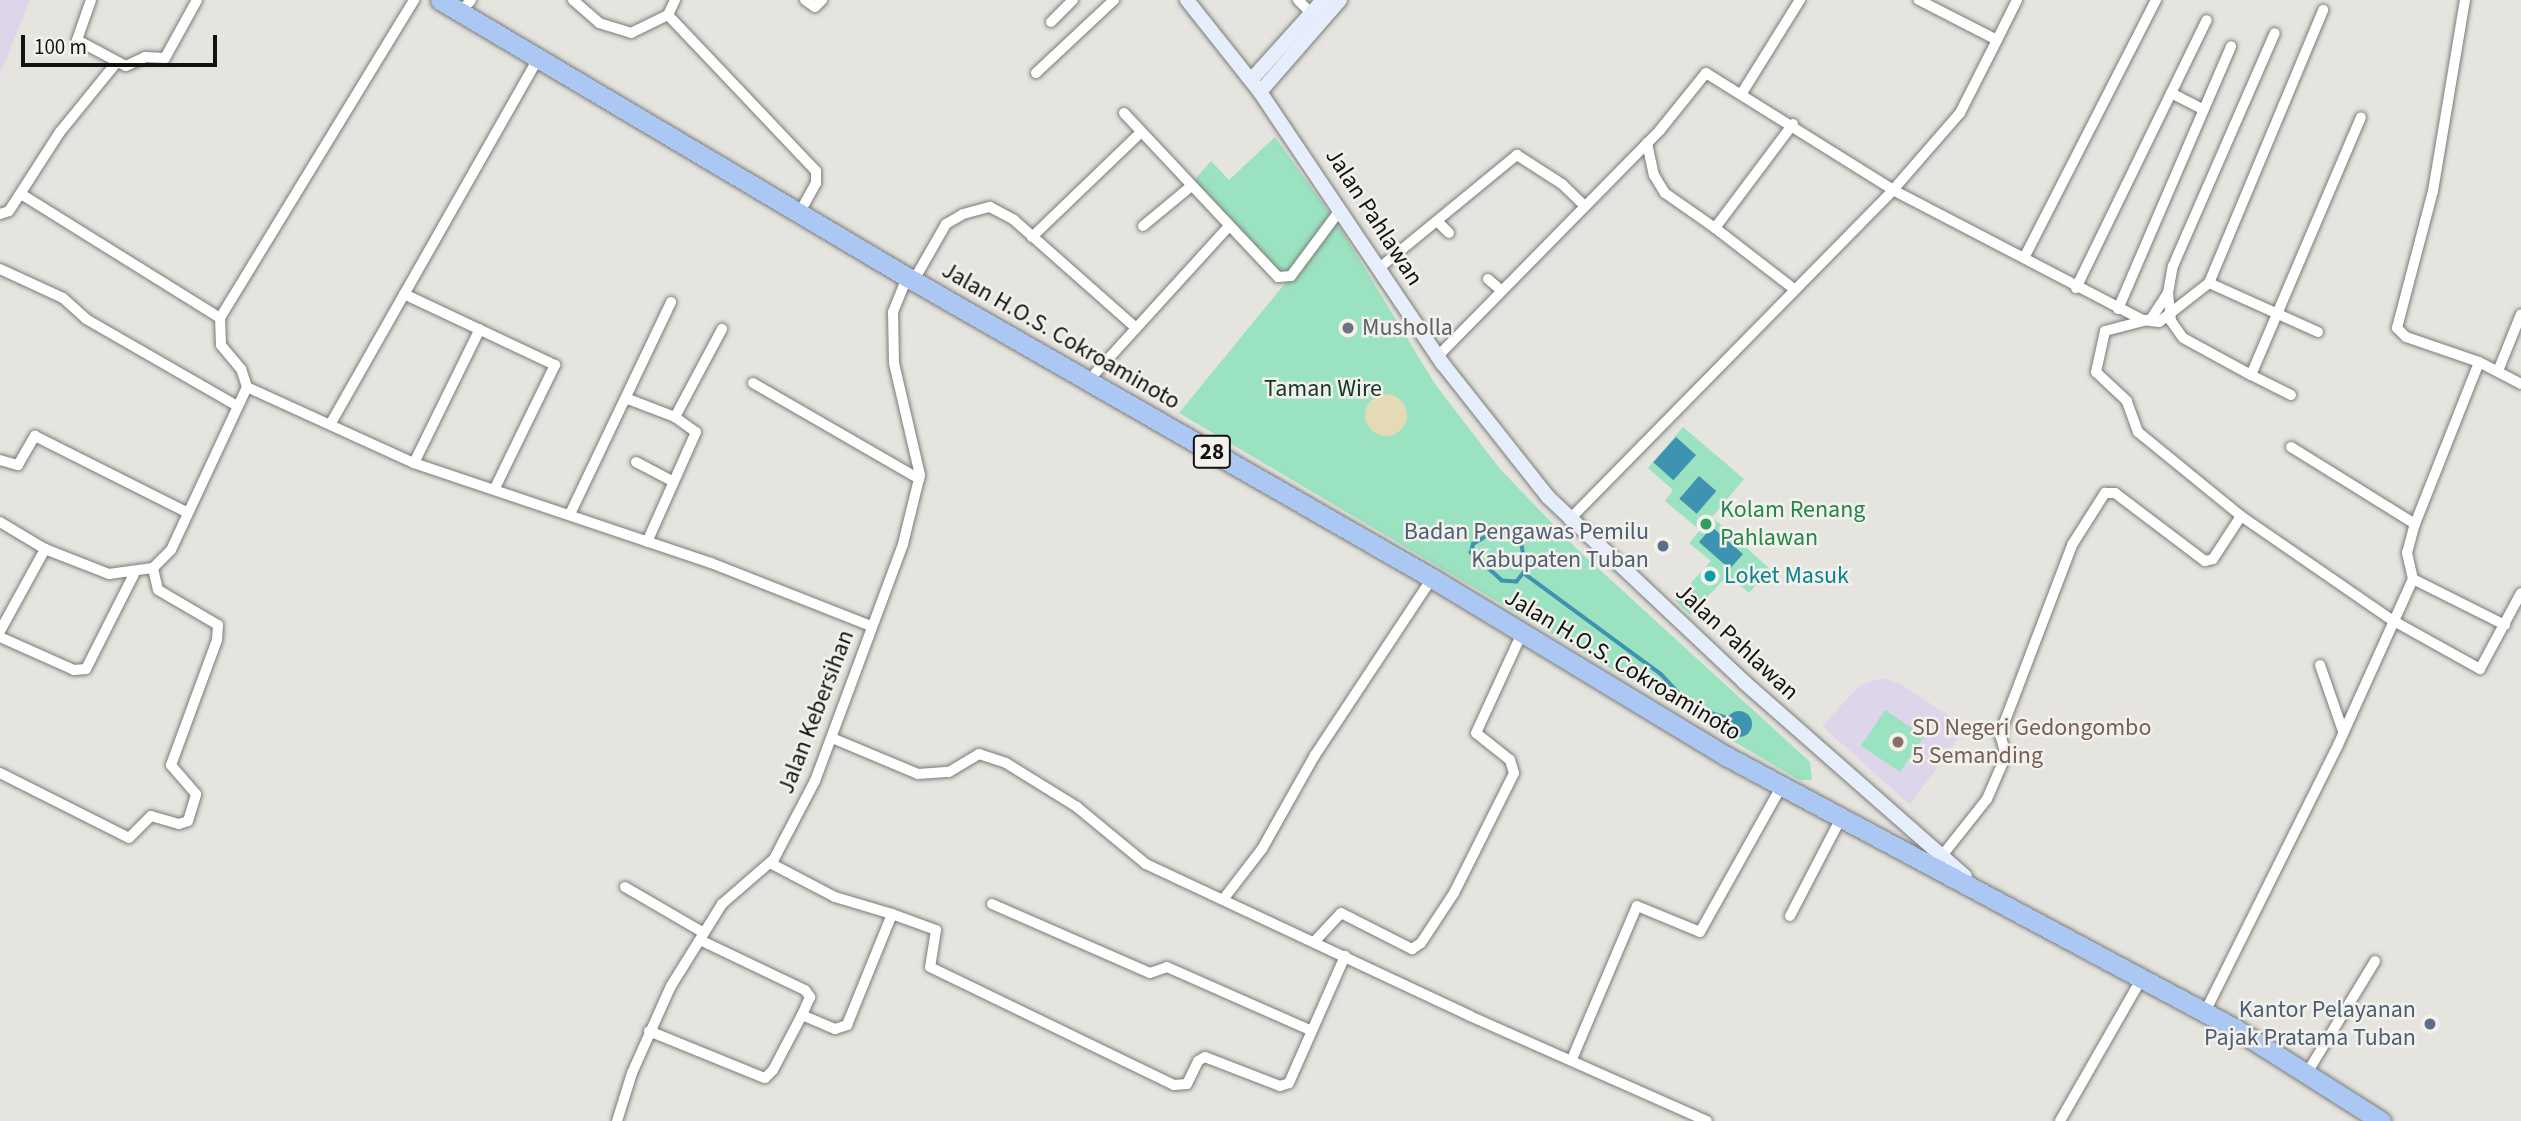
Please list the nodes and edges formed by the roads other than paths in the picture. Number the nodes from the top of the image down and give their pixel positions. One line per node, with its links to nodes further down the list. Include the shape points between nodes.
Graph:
1 (91, 0): 31 (street, via 77,40)
2 (197, 0): 31 (street, via 165,58 145,57 126,66)
3 (414, 0): 71 (street)
4 (440, 0): 21 (highway, Jalan H.O.S. Cokroaminoto / 28)
5 (573, 0): 24 (street, via 598,23 622,33 644,30)
6 (675, 0): 24 (street)
7 (805, 0): 8 (street, via 815,7)
8 (822, 0)
9 (1073, 0): 26 (street)
10 (1114, 0): 32 (street)
11 (1187, 0): 33 (main road, Jalan Pahlawan)
12 (1298, 0): 23 (street)
13 (1323, 0): 23 (main road)
14 (1340, 0): 33 (main road)
15 (1800, 0): 34 (street)
16 (1919, 0): 20 (street)
17 (2017, 0): 28 (street)
18 (2156, 0): 55 (street)
19 (2465, 0): 78 (street, via 2433,191 2397,328 2406,337)
20 (1939, 4): 28 (street)
21 (465, 6): 30 (highway, Jalan H.O.S. Cokroaminoto / 28)
22 (2323, 10): 60 (street)
23 (1311, 13): 33 (main road)
24 (668, 15): 47 (street, via 816,171 816,183)
25 (2207, 20): 35 (street)
26 (1051, 22)
27 (2275, 33): 64 (street, via 2173,266)
28 (1997, 40): 43 (street, via 1961,113)
29 (2231, 46): 36 (street)
30 (537, 61): 47 (highway, Jalan H.O.S. Cokroaminoto / 28); 65 (street)
31 (116, 63): 44 (street, via 60,132)
32 (1036, 73)
33 (1255, 86): 46 (main road, Jalan Pahlawan)
34 (1742, 93): 39 (street); 41 (street, via 1704,74)
35 (2171, 93): 36 (street); 61 (street)
36 (2203, 109): 67 (street)
37 (1124, 113): 40 (street)
38 (2361, 117): 68 (street)
39 (1793, 124): 43 (street); 52 (street)
40 (1141, 132): 42 (street); 54 (street)
41 (1647, 143): 45 (street); 52 (street, via 1654,175 1665,193)
42 (1190, 187): 50 (street); 51 (street)
43 (1893, 190): 55 (street); 62 (street)
44 (21, 194): 48 (street, via 6,214); 71 (street)
45 (1586, 206): 49 (street, via 1517,155); 63 (street)
46 (1340, 210): 51 (street, via 1288,278 1273,273); 57 (main road, Jalan Pahlawan)
47 (800, 212): 58 (highway, Jalan H.O.S. Cokroaminoto / 28)
48 (0, 214)
49 (1437, 221): 53 (street); 57 (street)
50 (1143, 226)
51 (1228, 227): 73 (street)
52 (1715, 229): 62 (street)
53 (1449, 233)
54 (1032, 237): 58 (street, Jalan Kebersihan, via 990,207 963,214 946,224); 73 (street)
55 (2024, 258): 61 (street)
56 (0, 269): 87 (street, via 63,298 86,319)
57 (1378, 269): 77 (main road, Jalan Pahlawan)
58 (910, 279): 81 (highway, Jalan H.O.S. Cokroaminoto / 28); 94 (street, Jalan Kebersihan, via 893,312 894,363)
59 (1488, 279): 63 (street)
60 (2208, 283): 68 (street); 70 (street)
61 (2076, 288): 67 (street)
62 (1794, 289): 100 (street)
63 (1502, 291): 77 (street)
64 (2168, 293): 70 (street); 72 (street, via 2156,315)
65 (404, 294): 74 (street); 89 (street)
66 (671, 302): 86 (street)
67 (2118, 309): 72 (street)
68 (2278, 314): 76 (street); 80 (street)
69 (2521, 314): 79 (street)
70 (2169, 316): 72 (street, via 2157,323); 80 (street, via 2188,342)
71 (220, 318): 84 (street, via 221,345 241,369)
72 (2143, 320): 99 (street, via 2102,334 2095,365 2098,378 2127,401 2138,432)
73 (1136, 328): 81 (street)
74 (480, 329): 92 (street); 96 (street, via 555,365)
75 (722, 329): 88 (street)
76 (2318, 332)
77 (1437, 356): 100 (main road, Jalan Pahlawan)
78 (2479, 362): 79 (street); 102 (street)
79 (2498, 371): 83 (street)
80 (2250, 375): 85 (street)
81 (1089, 380): 107 (highway, Jalan H.O.S. Cokroaminoto / 28)
82 (753, 383): 94 (street)
83 (2521, 384)
84 (247, 387): 87 (street); 89 (street)
85 (2291, 395)
86 (628, 399): 88 (street); 98 (street)
87 (237, 406): 97 (street)
88 (675, 417): 95 (street, via 696,432)
89 (331, 423): 92 (street)
90 (2291, 447): 102 (street)
91 (0, 460): 97 (street, via 18,465 35,436)
92 (414, 463): 96 (street)
93 (636, 463): 95 (street)
94 (919, 479): 112 (street, Jalan Kebersihan, via 903,544)
95 (671, 481): 103 (street)
96 (495, 488): 98 (street)
97 (188, 513): 105 (street, via 171,550)
98 (570, 514): 103 (street)
99 (2241, 516): 110 (street); 122 (street, via 2213,558 2205,561 2115,493 2105,494 2072,545 2000,734 2006,755 1987,799)
100 (1569, 520): 122 (main road, Jalan Pahlawan)
101 (0, 522): 104 (street)
102 (2415, 524): 108 (street, via 2407,553)
103 (647, 542): 112 (street)
104 (45, 549): 106 (street, via 109,574); 113 (street)
105 (153, 568): 106 (street); 119 (street, via 158,590 218,625 214,649 170,765 196,794 188,821 179,824 151,816 129,838)
106 (134, 574): 115 (street, via 86,669 74,670)
107 (1432, 578): 114 (highway, Jalan H.O.S. Cokroaminoto / 28); 126 (street, via 1315,755 1262,849)
108 (2413, 579): 110 (street); 111 (street)
109 (2521, 593): 111 (street)
110 (2392, 620): 111 (street, via 2481,669); 117 (street)
111 (2505, 625)
112 (871, 626): 118 (street, Jalan Kebersihan)
113 (0, 631)
114 (1522, 633): 120 (highway, Jalan H.O.S. Cokroaminoto / 28); 131 (street, via 1476,733 1514,764 1514,773 1454,893 1421,943 1412,949 1341,913)
115 (0, 637)
116 (2320, 665): 117 (street)
117 (2343, 731): 135 (street)
118 (832, 738): 123 (street, Jalan Kebersihan, via 786,840); 126 (street, via 918,774 949,772 979,754 1006,763 1077,807 1146,864)
119 (0, 773)
120 (1781, 787): 121 (highway, Jalan H.O.S. Cokroaminoto / 28); 139 (street, via 1700,932 1637,906)
121 (1840, 820): 125 (highway, Jalan H.O.S. Cokroaminoto / 28); 129 (street)
122 (1941, 858): 125 (main road, Jalan Pahlawan)
123 (770, 863): 128 (street, via 835,897); 130 (street, Jalan Kebersihan, via 722,904)
124 (625, 887): 130 (street)
125 (1990, 895): 134 (highway, Jalan Pahlawan / 28)
126 (1225, 897): 131 (street)
127 (992, 904): 137 (street, via 1150,973 1167,967)
128 (892, 914): 136 (street, via 847,1024 835,1029); 137 (street, via 936,930 930,967 1179,1087 1187,1084 1202,1057 1284,1085)
129 (1790, 916)
130 (702, 937): 136 (street, via 805,990 810,997); 138 (street, Jalan Kebersihan)
131 (1315, 941): 132 (street)
132 (1345, 956): 137 (street); 139 (street)
133 (2375, 961): 140 (street)
134 (2142, 978): 135 (highway, Jalan Pahlawan / 28); 143 (street)
135 (2205, 1012): 140 (highway, Jalan Pahlawan / 28)
136 (802, 1015): 138 (street, via 765,1079)
137 (1310, 1030)
138 (649, 1031): 141 (street, Jalan Kebersihan)
139 (1572, 1059): 142 (street)
140 (2307, 1073): 144 (highway, Jalan Pahlawan / 28)
141 (617, 1121)
142 (1707, 1121)
143 (2060, 1121)
144 (2381, 1121)

